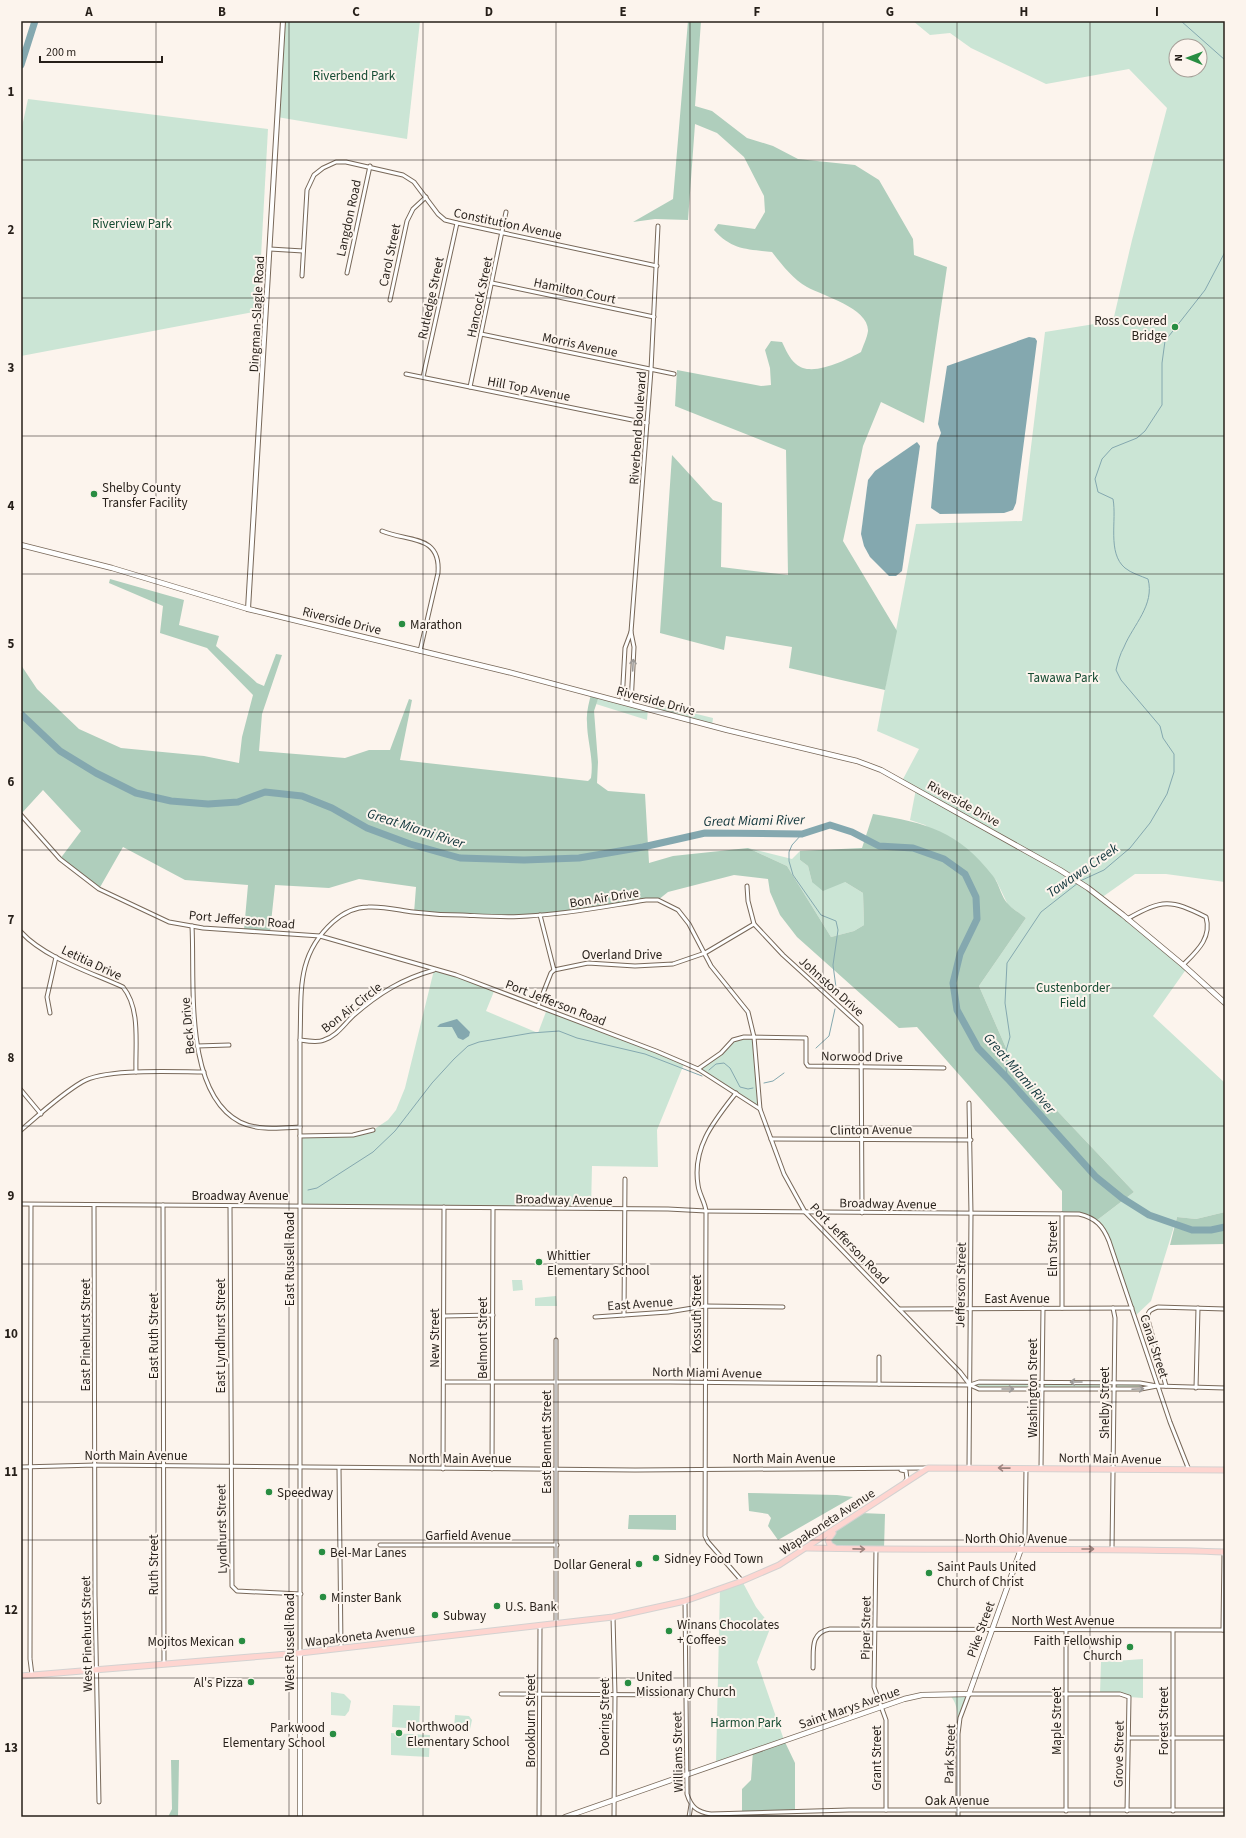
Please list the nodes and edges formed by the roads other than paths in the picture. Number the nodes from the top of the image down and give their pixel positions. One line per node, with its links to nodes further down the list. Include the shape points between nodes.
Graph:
1 (283, 21): 8 (street, Dingman-Slagle Road)
2 (370, 166): 3 (street, Constitution Avenue, via 403,175 414,182); 9 (street, Constitution Avenue, via 336,162 314,175 307,190); 11 (street, Langdon Road)
3 (426, 197): 5 (street, Constitution Avenue, via 438,214); 14 (street, Carol Street, via 413,209 406,221)
4 (506, 212): 7 (street, Hancock Street)
5 (457, 223): 7 (street, Constitution Avenue); 20 (street, Rutledge Street)
6 (658, 226): 10 (street, Riverbend Boulevard)
7 (503, 232): 10 (street, Constitution Avenue); 13 (street, Hancock Street)
8 (270, 249): 9 (street); 25 (street, Dingman-Slagle Road)
9 (303, 251): 12 (street, Constitution Avenue)
10 (657, 266): 15 (street, Riverbend Boulevard)
11 (347, 273)
12 (302, 276)
13 (492, 283): 15 (street, Hamilton Court); 16 (street, Hancock Street)
14 (390, 300)
15 (654, 317): 17 (street, Riverbend Boulevard)
16 (481, 334): 17 (street, Morris Avenue); 21 (street, Hancock Street)
17 (651, 370): 19 (street, Morris Avenue); 22 (street, Riverbend Boulevard)
18 (406, 374): 20 (street, Hill Top Avenue)
19 (674, 374)
20 (423, 377): 21 (street, Hill Top Avenue)
21 (470, 387): 22 (street, Hill Top Avenue)
22 (647, 423): 26 (street, Riverbend Boulevard)
23 (382, 531): 27 (street, via 431,546 439,563)
24 (21, 546): 25 (main road, Riverside Drive, via 112,568)
25 (248, 608): 27 (main road, Riverside Drive)
26 (631, 632): 28 (street, via 625,648); 29 (street, one-way to 26, via 634,647)
27 (420, 651): 28 (main road, Riverside Drive)
28 (622, 702): 29 (main road, Riverside Drive)
29 (631, 704): 33 (main road, Riverside Drive, via 857,761 881,770 1060,870)
30 (21, 815): 35 (street, Port Jefferson Road, via 60,858 99,889 169,922)
31 (747, 886): 34 (street, Johnston Drive)
32 (540, 915): 37 (street, Bon Air Drive, via 461,915 356,908 333,922); 38 (street, Bon Air Drive, via 658,900 678,910 689,924); 42 (street)
33 (1127, 919): 40 (main road, Riverside Drive); 40 (street, via 1159,903 1174,903 1206,917 1208,931 1201,946)
34 (754, 924): 38 (street, Overland Drive); 51 (street, Johnston Drive, via 858,1022 861,1026)
35 (192, 926): 37 (street, Port Jefferson Road); 50 (street, Beck Drive)
36 (21, 932): 39 (street, Letitia Drive, via 30,942)
37 (320, 936): 41 (street, Port Jefferson Road); 48 (street, East Russell Road, via 311,948 302,974)
38 (704, 953): 42 (street, Overland Drive, via 668,964 635,966 588,963); 47 (street, Bon Air Drive, via 711,966 748,1012)
39 (56, 957): 46 (street, via 48,997); 54 (street, Letitia Drive, via 123,987 130,996 135,1013)
40 (1183, 965): 44 (main road, Riverside Drive)
41 (434, 970): 45 (street, Port Jefferson Road, via 456,975); 48 (street, Bon Air Circle, via 410,977 384,992 354,1015 334,1035 323,1041)
42 (554, 970): 45 (street, via 550,973)
43 (1225, 996): 44 (street)
44 (1224, 1002)
45 (538, 1006): 53 (street, Port Jefferson Road)
46 (50, 1013)
47 (754, 1037): 51 (street, Norwood Drive, via 806,1038 808,1066); 53 (street, Norwood Drive, via 733,1040 721,1053); 59 (street, Bon Air Drive)
48 (300, 1040): 61 (street, East Russell Road)
49 (229, 1045): 50 (street)
50 (197, 1046): 55 (street, Beck Drive)
51 (861, 1066): 52 (street, Norwood Drive); 66 (street, Johnston Drive)
52 (944, 1068)
53 (698, 1069): 57 (street, Port Jefferson Road)
54 (136, 1072): 55 (street); 60 (street, via 86,1080)
55 (204, 1072): 61 (street, Beck Drive, via 210,1088 224,1110 240,1122 265,1128)
56 (21, 1090): 60 (street)
57 (736, 1093): 59 (street, Port Jefferson Road); 78 (street, Kossuth Street, via 713,1122 698,1154 698,1187)
58 (969, 1103): 67 (street, Jefferson Street)
59 (760, 1110): 65 (street, Port Jefferson Road)
60 (41, 1114): 62 (street)
61 (300, 1128): 64 (street, East Russell Road)
62 (21, 1130)
63 (373, 1130): 64 (street, via 353,1135)
64 (300, 1136): 74 (street, East Russell Road)
65 (771, 1138): 66 (street, Clinton Avenue); 79 (street, Port Jefferson Road, via 784,1174)
66 (861, 1139): 67 (street, Clinton Avenue); 80 (street, Johnston Drive)
67 (970, 1140): 81 (street, Jefferson Street)
68 (625, 1179): 77 (street)
69 (21, 1204): 70 (street, Broadway Avenue)
70 (31, 1205): 71 (street, Broadway Avenue); 115 (street)
71 (94, 1205): 72 (street, Broadway Avenue); 116 (street, East Pinehurst Street)
72 (164, 1205): 73 (street, Broadway Avenue); 117 (street, East Ruth Street)
73 (230, 1206): 74 (street, Broadway Avenue); 118 (street, East Lyndhurst Street)
74 (299, 1206): 75 (street, Broadway Avenue); 119 (street, East Russell Road)
75 (444, 1207): 76 (street, Broadway Avenue); 96 (street, New Street)
76 (493, 1208): 77 (street, Broadway Avenue); 94 (street, Belmont Street)
77 (625, 1210): 78 (street, Broadway Avenue); 95 (street)
78 (706, 1211): 79 (street, Broadway Avenue); 84 (street, Kossuth Street)
79 (805, 1212): 80 (street, Broadway Avenue); 92 (street, Port Jefferson Road)
80 (862, 1213): 81 (street, Broadway Avenue)
81 (971, 1214): 82 (street, Broadway Avenue); 86 (street, Jefferson Street)
82 (1062, 1214): 83 (street, Broadway Avenue, via 1088,1216); 88 (street, Elm Street)
83 (1103, 1228): 90 (street, Canal Street)
84 (706, 1306): 85 (street, East Avenue); 95 (street, East Avenue); 103 (street, Kossuth Street)
85 (784, 1307)
86 (970, 1308): 87 (street, East Avenue); 92 (street, East Avenue); 107 (street, Jefferson Street)
87 (1043, 1308): 88 (street, East Avenue); 104 (street, Washington Street)
88 (1062, 1308): 89 (street, East Avenue)
89 (1113, 1308): 90 (street, East Avenue); 105 (street, Shelby Street)
90 (1132, 1308): 108 (street, Canal Street)
91 (1198, 1308): 93 (street); 109 (street, via 1158,1307 1150,1309 1148,1313); 111 (street)
92 (899, 1309): 107 (street, Port Jefferson Road)
93 (1225, 1309)
94 (493, 1315): 96 (street); 101 (street, Belmont Street)
95 (624, 1315): 97 (street, East Avenue)
96 (444, 1316): 100 (street, New Street)
97 (595, 1317)
98 (556, 1340): 102 (street, East Bennett Street)
99 (880, 1357): 106 (street)
100 (444, 1382): 101 (street, North Miami Avenue); 126 (street, New Street)
101 (492, 1382): 102 (street, North Miami Avenue); 127 (street, Belmont Street)
102 (556, 1382): 103 (street, North Miami Avenue); 128 (street, East Bennett Street)
103 (706, 1382): 106 (street, North Miami Avenue); 121 (street, Kossuth Street)
104 (1042, 1382): 105 (street, North Miami Avenue, one-way to 104); 107 (street, North Miami Avenue, via 979,1382); 113 (street, Washington Street)
105 (1114, 1382): 108 (street, North Miami Avenue); 110 (street, Shelby Street)
106 (879, 1384): 107 (street, North Miami Avenue)
107 (970, 1385): 113 (street, North Miami Avenue, one-way to 113, via 979,1389); 123 (street, Jefferson Street)
108 (1157, 1386): 109 (street, North Miami Avenue); 110 (street, North Miami Avenue, one-way to 108, via 1141,1389); 131 (street, Canal Street)
109 (1166, 1386): 111 (street, North Miami Avenue)
110 (1113, 1388): 113 (street, North Miami Avenue); 130 (street, Shelby Street)
111 (1196, 1388): 112 (street, North Miami Avenue)
112 (1225, 1388)
113 (1042, 1389): 125 (street, Washington Street)
114 (21, 1466): 115 (street, North Main Avenue)
115 (31, 1466): 116 (street, North Main Avenue); 159 (street)
116 (96, 1466): 117 (street, North Main Avenue); 158 (street, West Pinehurst Street)
117 (163, 1466): 118 (street, North Main Avenue); 156 (street, Ruth Street)
118 (230, 1467): 119 (street, North Main Avenue); 144 (street, Lyndhurst Street, via 232,1586 237,1592)
119 (299, 1467): 120 (street, North Main Avenue); 144 (street, West Russell Road)
120 (339, 1468): 126 (street, North Main Avenue); 154 (street)
121 (706, 1468): 128 (street, North Main Avenue); 129 (street, North Main Avenue); 143 (street, Kossuth Street, via 705,1536)
122 (928, 1468): 123 (main road, North Main Avenue); 129 (street, North Main Avenue); 133 (main road, Wapakoneta Avenue)
123 (969, 1468): 124 (main road, North Main Avenue, one-way to 123)
124 (1026, 1468): 125 (main road, North Main Avenue); 140 (street, via 1025,1537)
125 (1042, 1468): 130 (main road, North Main Avenue)
126 (443, 1469): 127 (street, North Main Avenue)
127 (492, 1469): 128 (street, North Main Avenue)
128 (556, 1469): 136 (street, East Bennett Street)
129 (899, 1469): 133 (street, via 906,1471)
130 (1114, 1470): 131 (main road, North Main Avenue); 141 (street, Shelby Street)
131 (1189, 1470): 132 (main road, North Main Avenue)
132 (1225, 1470)
133 (904, 1484): 134 (main road, Wapakoneta Avenue)
134 (836, 1529): 137 (main road, Wapakoneta Avenue); 138 (main road, via 828,1540 830,1545)
135 (380, 1545): 136 (street, Garfield Avenue)
136 (557, 1545): 147 (street, East Bennett Street)
137 (806, 1548): 138 (main road, North Ohio Avenue); 143 (main road, Wapakoneta Avenue, via 779,1565)
138 (838, 1549): 139 (main road, North Ohio Avenue, one-way to 139)
139 (876, 1549): 140 (main road, North Ohio Avenue); 150 (street, Piper Street)
140 (1021, 1549): 141 (main road, North Ohio Avenue, one-way to 141); 149 (main road, Pike Street)
141 (1112, 1549): 142 (main road, North Ohio Avenue)
142 (1224, 1552): 152 (street)
143 (742, 1581): 145 (main road, Wapakoneta Avenue)
144 (301, 1594): 155 (street, West Russell Road)
145 (685, 1602): 146 (main road, Wapakoneta Avenue); 166 (street, Williams Street)
146 (613, 1617): 147 (main road, Wapakoneta Avenue); 165 (street, Doering Street)
147 (556, 1624): 148 (main road, Wapakoneta Avenue)
148 (540, 1626): 154 (main road, Wapakoneta Avenue); 162 (street, Brookburn Street)
149 (992, 1629): 150 (street, North West Avenue); 151 (street, North West Avenue); 163 (main road, Pike Street)
150 (875, 1630): 157 (street, North West Avenue, via 823,1631 817,1635 815,1642); 168 (street, Piper Street, via 874,1687)
151 (1066, 1630): 153 (street, North West Avenue); 164 (street, Maple Street)
152 (1224, 1630): 153 (street, North West Avenue)
153 (1173, 1631): 170 (street, Forest Street)
154 (341, 1648): 155 (main road, Wapakoneta Avenue)
155 (300, 1653): 156 (main road, Wapakoneta Avenue); 182 (main road, West Russell Road)
156 (164, 1664): 158 (main road, Wapakoneta Avenue)
157 (813, 1668)
158 (96, 1670): 159 (main road, Wapakoneta Avenue); 174 (street, West Pinehurst Street)
159 (32, 1675): 160 (main road, Wapakoneta Avenue)
160 (21, 1676)
161 (501, 1694): 162 (street)
162 (540, 1694): 165 (street); 183 (street, Brookburn Street)
163 (969, 1694): 164 (street, Saint Marys Avenue); 168 (main road, Saint Marys Avenue, via 922,1695); 177 (street, Park Street, via 960,1718 958,1734)
164 (1067, 1694): 167 (street, Saint Marys Avenue, via 1125,1694); 180 (street, Maple Street)
165 (615, 1695): 166 (street); 173 (street, Doering Street)
166 (686, 1695): 172 (street, Williams Street)
167 (1129, 1697): 169 (street, Grove Street)
168 (881, 1706): 172 (main road, Saint Marys Avenue); 176 (street, Grant Street, via 886,1720)
169 (1129, 1738): 170 (street); 181 (street, Grove Street)
170 (1173, 1738): 171 (street); 178 (street, Forest Street)
171 (1225, 1738)
172 (686, 1775): 173 (main road, Saint Marys Avenue); 175 (street, Williams Street, via 687,1794)
173 (614, 1800): 184 (main road, Saint Marys Avenue); 185 (street, Doering Street)
174 (99, 1802)
175 (691, 1805): 176 (street, Oak Avenue, via 696,1810 711,1814); 186 (street)
176 (886, 1810): 177 (street, Oak Avenue)
177 (958, 1810): 180 (street, Oak Avenue); 187 (street, Park Street)
178 (1173, 1810): 179 (street, Oak Avenue); 181 (street, Oak Avenue)
179 (1225, 1810)
180 (1066, 1811): 181 (street, Oak Avenue)
181 (1127, 1811)
182 (300, 1817)
183 (539, 1817)
184 (565, 1817)
185 (614, 1817)
186 (689, 1817)
187 (958, 1817)

